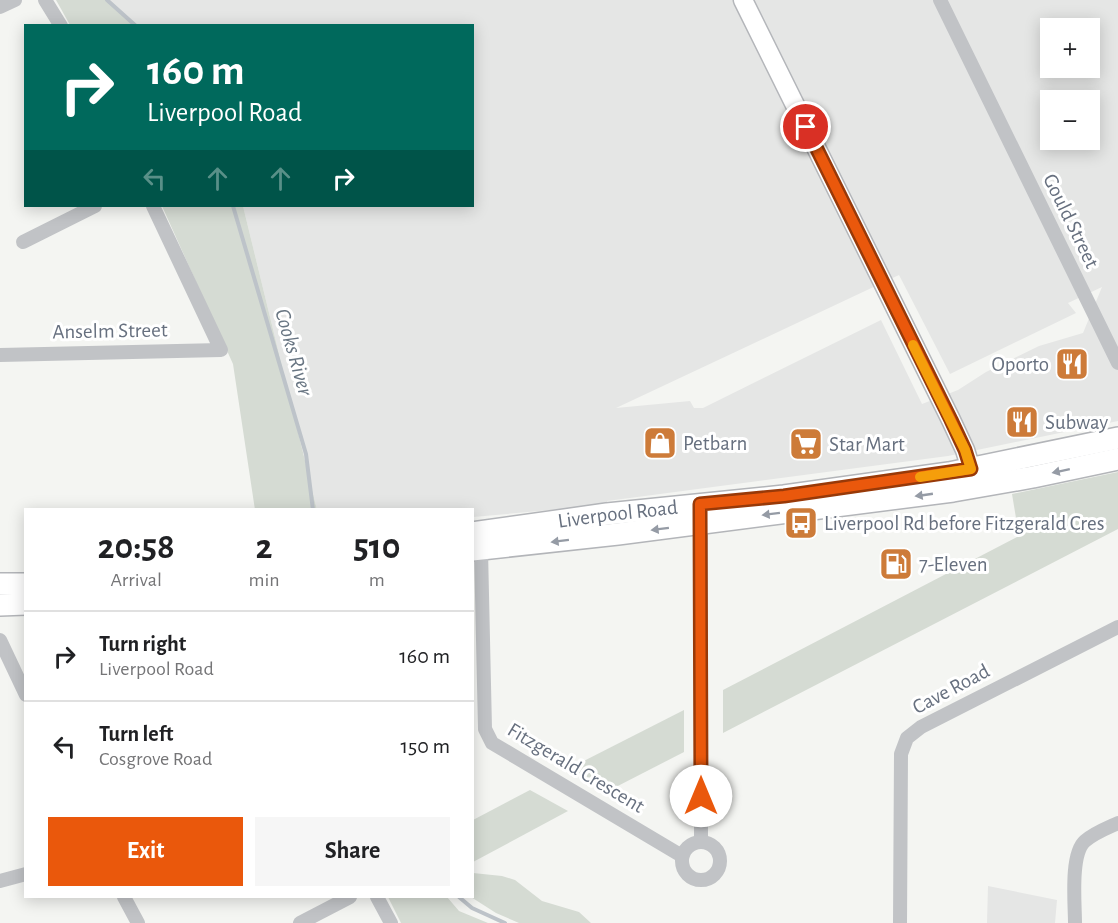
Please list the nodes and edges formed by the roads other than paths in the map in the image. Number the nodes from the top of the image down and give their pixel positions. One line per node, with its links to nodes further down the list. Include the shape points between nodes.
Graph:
1 (15, 0): 5 (street)
2 (45, 0): 6 (street)
3 (743, 0): 14 (main road, via 951,420)
4 (940, 0): 11 (street, Gould Street)
5 (0, 7)
6 (60, 24)
7 (93, 207): 9 (street)
8 (153, 207): 10 (street, Anselm Street, via 221,350)
9 (23, 242)
10 (0, 355)
11 (1118, 363)
12 (1118, 438): 14 (highway, Liverpool Road)
13 (1118, 459): 14 (highway, Liverpool Road, one-way to 14)
14 (974, 478): 15 (highway, Liverpool Road)
15 (701, 514): 16 (highway, Liverpool Road); 23 (street)
16 (475, 544): 24 (street, Fitzgerald Crescent, via 484,729 492,743)
17 (0, 604): 18 (highway)
18 (24, 604)
19 (1118, 627): 33 (street, Cave Road, via 929,723 907,738 901,754)
20 (0, 640): 21 (street)
21 (24, 691)
22 (1118, 823): 34 (street, via 1084,842 1078,850)
23 (701, 842): 24 (street, via 689,846); 24 (street, Fitzgerald Crescent, via 718,853 720,861 715,874 695,879 684,870)
24 (682, 856)
25 (24, 875): 26 (street)
26 (0, 881)
27 (125, 898): 30 (street)
28 (348, 898): 31 (street)
29 (378, 898): 32 (street)
30 (138, 923)
31 (300, 923)
32 (391, 923)
33 (900, 923)
34 (1075, 923)

